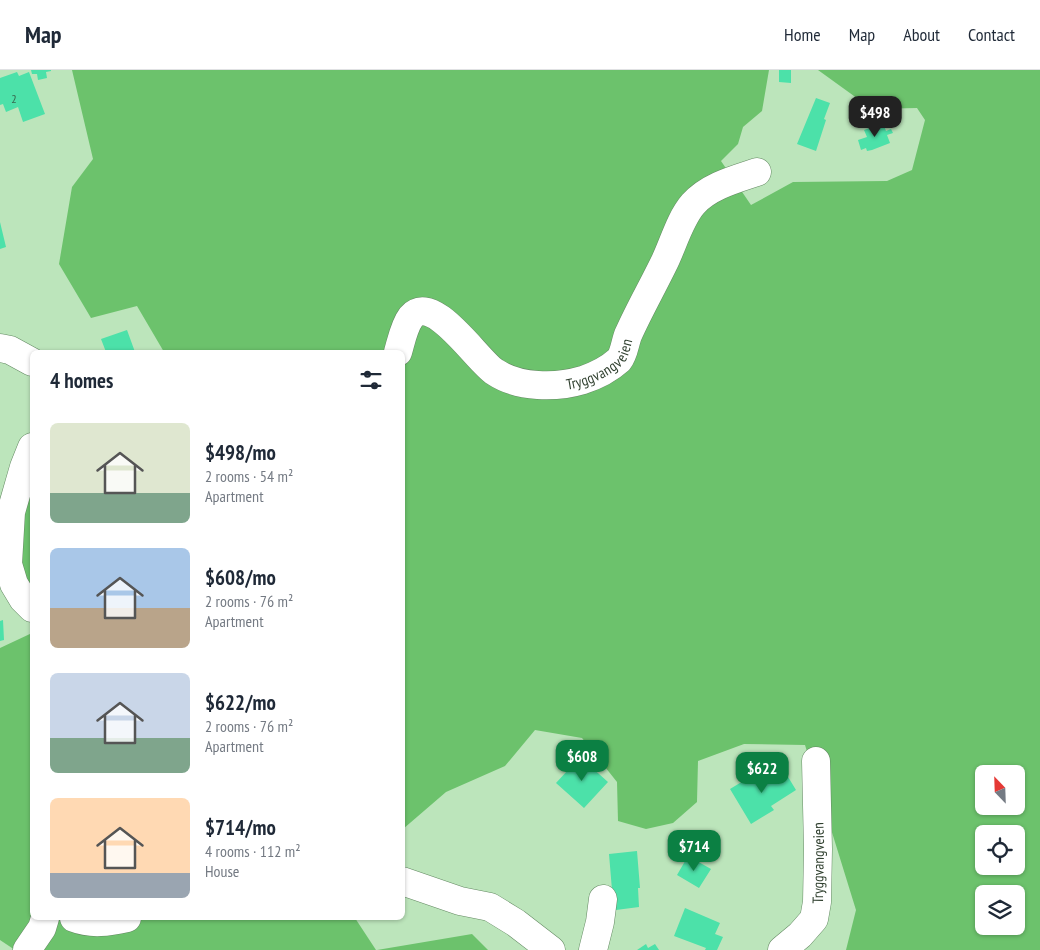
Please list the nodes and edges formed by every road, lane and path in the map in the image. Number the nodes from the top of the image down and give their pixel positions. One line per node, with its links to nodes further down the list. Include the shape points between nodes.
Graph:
1 (757, 172): 3 (lane, Tryggvangveien, via 704,194 687,211 620,359 601,373 585,380 549,386 511,379 491,370 443,319 426,312 412,316)
2 (0, 348): 4 (lane)
3 (399, 350)
4 (30, 361)
5 (30, 452): 6 (lane, via 11,512 8,564 14,584)
6 (30, 606)
7 (816, 761): 16 (lane, Tryggvangveien, via 818,849 814,919)
8 (405, 882): 14 (lane, via 460,901 490,907)
9 (603, 898): 15 (lane)
10 (44, 920): 13 (lane)
11 (79, 920): 12 (lane, via 106,923)
12 (119, 920)
13 (27, 950)
14 (551, 950)
15 (594, 950)
16 (782, 950)

